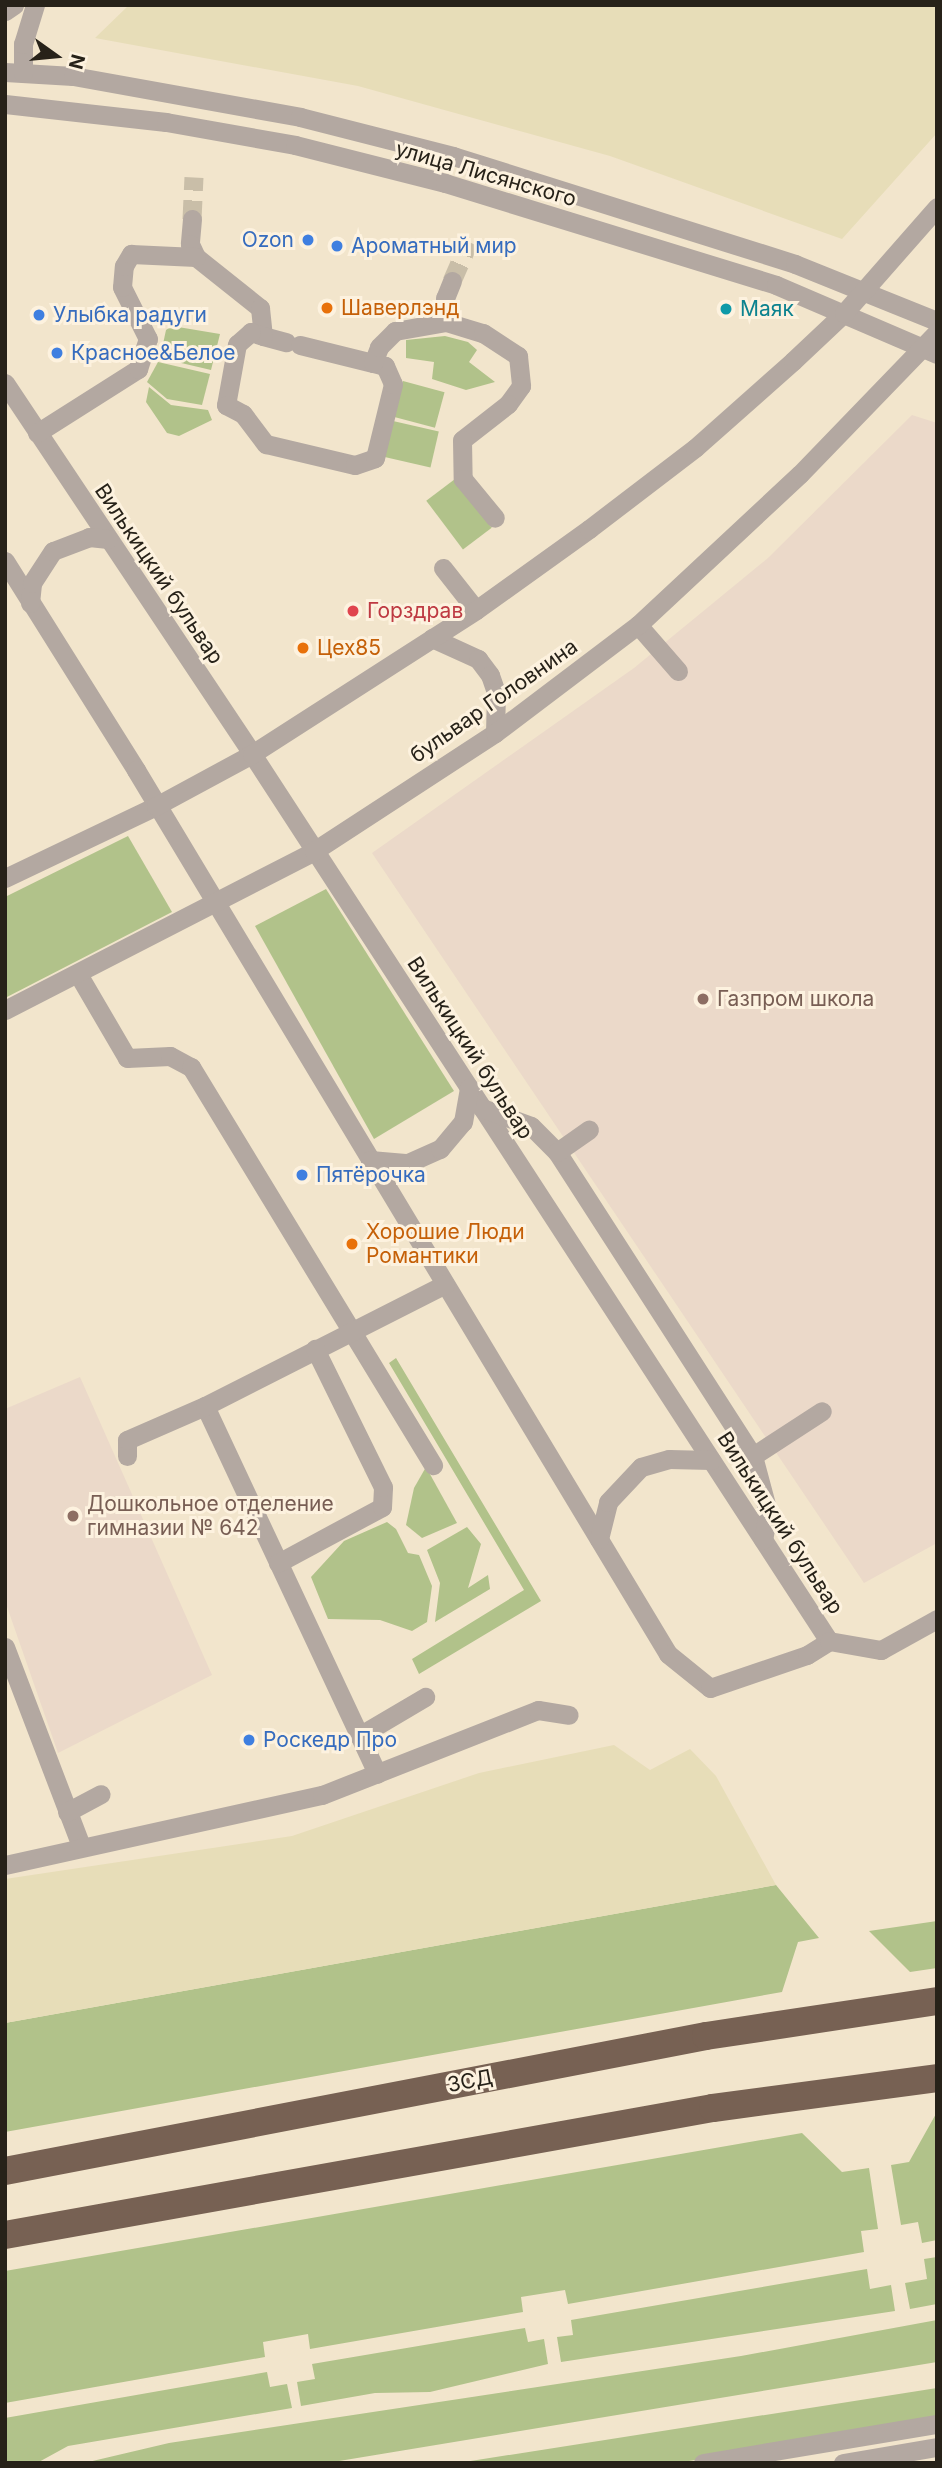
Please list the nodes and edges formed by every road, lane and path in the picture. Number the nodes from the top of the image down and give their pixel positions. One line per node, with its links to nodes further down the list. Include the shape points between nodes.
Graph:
1 (14, 5): 3 (street)
2 (36, 5): 4 (street)
3 (5, 11)
4 (14, 72): 10 (street, улица Лисянского, via 72,76 300,117 453,156 795,264)
5 (5, 104): 11 (street, улица Лисянского, via 166,122 295,145 445,183 776,285)
6 (937, 207): 10 (street)
7 (192, 219): 8 (street, via 190,244)
8 (196, 257): 15 (street, via 260,308); 19 (street, via 131,254 124,266 122,287 148,339 138,369)
9 (452, 281): 13 (street, via 445,298)
10 (863, 291): 11 (street); 12 (street, улица Лисянского)
11 (844, 313): 16 (street, улица Лисянского); 25 (street, via 695,448)
12 (937, 321)
13 (446, 322): 17 (street, via 395,331 379,347); 20 (street, via 483,333 518,356 521,386 508,404 462,440 463,479)
14 (937, 332): 16 (street, бульвар Головнина)
15 (263, 336): 17 (street); 17 (street, via 251,332 237,344 226,405 243,414 266,444 355,465 374,458 393,384 385,366)
16 (930, 350): 26 (street, бульвар Головнина)
17 (373, 363)
18 (5, 383): 19 (street, Вилькицкий бульвар)
19 (37, 433): 21 (street, Вилькицкий бульвар)
20 (495, 518)
21 (108, 539): 24 (street, via 70,541 53,551 36,575); 30 (street, Вилькицкий бульвар)
22 (5, 561): 24 (street, Вилькицкий бульвар)
23 (443, 568): 25 (street)
24 (30, 603): 31 (street, Вилькицкий бульвар)
25 (475, 610): 27 (street)
26 (638, 625): 28 (street); 29 (street, бульвар Головнина)
27 (432, 638): 29 (street, via 478,659 490,675 496,692); 30 (street)
28 (678, 671)
29 (495, 733): 32 (street, бульвар Головнина)
30 (252, 754): 31 (street); 32 (street, Вилькицкий бульвар)
31 (156, 806): 33 (street); 34 (street, Вилькицкий бульвар)
32 (314, 850): 34 (street, бульвар Головнина); 37 (street, Вилькицкий бульвар)
33 (5, 878)
34 (214, 902): 35 (street, бульвар Головнина); 41 (street, Вилькицкий бульвар)
35 (78, 974): 36 (street, бульвар Головнина); 43 (street, via 127,1058 170,1056 191,1067)
36 (5, 1010)
37 (468, 1088): 38 (street, Вилькицкий бульвар); 41 (street, via 463,1122 440,1149 408,1163)
38 (482, 1108): 40 (street, via 531,1126); 49 (street, Вилькицкий бульвар)
39 (589, 1130): 40 (street)
40 (556, 1152): 48 (street)
41 (370, 1160): 42 (street, Вилькицкий бульвар)
42 (445, 1284): 43 (street); 51 (street, Вилькицкий бульвар)
43 (354, 1329): 44 (street); 50 (street)
44 (315, 1349): 45 (street); 53 (street, via 383,1487 382,1507)
45 (205, 1406): 47 (street, via 127,1440); 53 (street)
46 (822, 1411): 48 (street)
47 (127, 1456)
48 (753, 1456): 52 (street, via 768,1512)
49 (711, 1460): 51 (street, via 689,1457 641,1467 608,1502); 52 (street, Вилькицкий бульвар)
50 (433, 1465)
51 (599, 1539): 55 (street, Вилькицкий бульвар, via 668,1654 710,1688 807,1655)
52 (763, 1539): 55 (street, Вилькицкий бульвар)
53 (278, 1563): 59 (street)
54 (937, 1619): 55 (street, via 881,1650)
55 (830, 1641)
56 (5, 1647): 62 (street)
57 (425, 1697): 59 (street)
58 (569, 1715): 60 (street, via 538,1710)
59 (359, 1736): 60 (street)
60 (377, 1774): 63 (street, via 322,1795)
61 (101, 1794): 62 (street)
62 (66, 1812): 63 (street)
63 (81, 1846): 64 (street)
64 (5, 1865)
65 (937, 2001): 67 (highway, ЗСД, via 706,2036)
66 (937, 2078): 68 (highway, via 713,2108)
67 (5, 2171)
68 (5, 2235)
69 (937, 2424): 71 (street)
70 (937, 2447): 73 (street)
71 (797, 2455): 72 (street)
72 (703, 2463)
73 (843, 2463)

